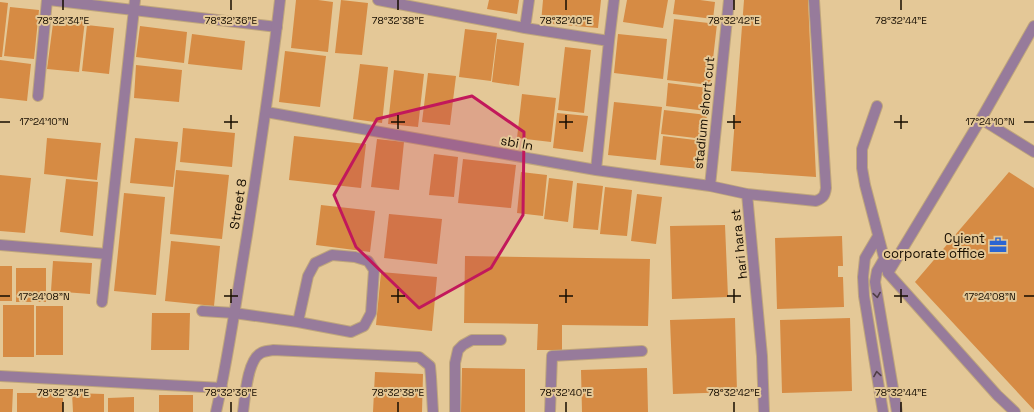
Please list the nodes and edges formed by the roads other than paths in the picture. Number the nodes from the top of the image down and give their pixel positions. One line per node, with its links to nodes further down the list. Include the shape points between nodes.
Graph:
1 (48, 0): 10 (street); 15 (street)
2 (135, 0): 10 (street)
3 (280, 0): 12 (street, Street 8)
4 (378, 0): 9 (street)
5 (529, 0): 13 (street)
6 (614, 0): 14 (street)
7 (729, 0): 21 (street, stadium short cut)
8 (814, 0): 22 (street, via 825,195 816,201)
9 (409, 3): 13 (street)
10 (134, 11): 12 (street); 25 (street)
11 (1034, 26): 18 (street)
12 (277, 27): 17 (street, Street 8)
13 (525, 28): 14 (street)
14 (609, 41): 20 (street)
15 (38, 96)
16 (877, 106): 23 (street, via 862,149 862,168)
17 (266, 112): 20 (street, sbi ln); 30 (street, Street 8)
18 (982, 119): 19 (street); 27 (street)
19 (1034, 152)
20 (596, 170): 21 (street, stadium short cut)
21 (710, 186): 22 (street)
22 (747, 194): 41 (street, hari hara st, via 762,356)
23 (878, 236): 26 (street); 42 (street, one-way to 23, via 864,296 865,258)
24 (0, 245): 25 (street)
25 (107, 254): 28 (street)
26 (884, 259): 27 (street); 43 (street, one-way to 43, via 877,271 875,282)
27 (888, 273): 44 (street)
28 (102, 302)
29 (202, 311): 30 (street)
30 (234, 313): 31 (street); 35 (street, Street 8)
31 (298, 322): 31 (street, via 351,332 364,326 371,314 374,270 368,261 332,255 315,263 308,276)
32 (501, 340): 39 (street, via 472,340 458,350 455,363)
33 (642, 351): 40 (street, via 552,356)
34 (0, 376): 35 (street)
35 (222, 388): 36 (street, Street 8)
36 (216, 412)
37 (243, 412): 38 (street, via 252,362 260,353 273,350 419,357 430,366)
38 (433, 412)
39 (455, 412)
40 (550, 412)
41 (764, 412)
42 (883, 412)
43 (897, 412)
44 (1015, 412)

